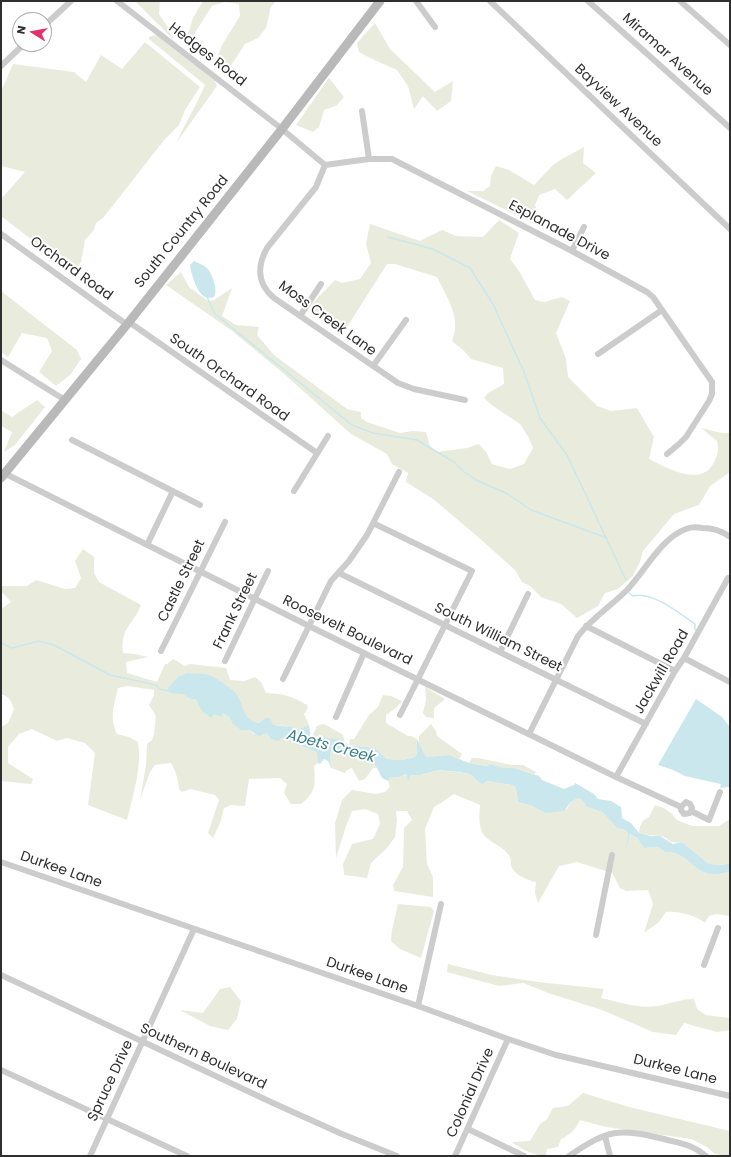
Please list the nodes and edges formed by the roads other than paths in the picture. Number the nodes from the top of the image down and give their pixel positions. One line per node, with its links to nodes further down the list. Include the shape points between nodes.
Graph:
1 (69, 1): 8 (street)
2 (118, 1): 15 (street, Hedges Road)
3 (380, 1): 15 (main road, South Country Road)
4 (416, 1): 9 (street)
5 (490, 1): 19 (street, Bayview Avenue)
6 (588, 1): 14 (street, Miramar Avenue)
7 (680, 1): 10 (street)
8 (52, 18)
9 (435, 27)
10 (730, 45)
11 (16, 52): 12 (street)
12 (1, 66)
13 (362, 111): 16 (street)
14 (730, 128)
15 (282, 129): 17 (street); 26 (main road, South Country Road)
16 (369, 159): 17 (street, Esplanade Drive); 21 (street, Esplanade Drive, via 392,159 402,163)
17 (325, 165): 24 (street, Moss Creek Lane, via 316,187 267,248 260,263 261,279 269,294)
18 (584, 227): 21 (street)
19 (730, 229)
20 (1, 234): 26 (street, Orchard Road)
21 (572, 251): 23 (street, Esplanade Drive, via 647,292 653,296)
22 (321, 284): 24 (street)
23 (662, 310): 27 (street); 35 (street, Esplanade Drive, via 710,377 713,386 709,401 686,437)
24 (300, 316): 29 (street, Moss Creek Lane)
25 (406, 320): 29 (street)
26 (127, 323): 30 (main road, South Country Road); 34 (street, South Orchard Road)
27 (598, 354)
28 (1, 360): 30 (street)
29 (373, 366): 31 (street, Moss Creek Lane, via 404,386)
30 (64, 400): 37 (main road, South Country Road)
31 (465, 400)
32 (328, 436): 34 (street)
33 (72, 440): 38 (street)
34 (316, 453): 39 (street)
35 (667, 454)
36 (399, 472): 42 (street)
37 (2, 474): 44 (street, Roosevelt Boulevard)
38 (173, 491): 40 (street); 44 (street)
39 (294, 491)
40 (200, 504)
41 (225, 522): 46 (street, Castle Street)
42 (373, 523): 47 (street, via 358,549); 52 (street, via 472,571)
43 (730, 537): 53 (street, via 721,530 709,528 688,528 681,531 664,544 627,590)
44 (147, 545): 46 (street, Roosevelt Boulevard)
45 (268, 571): 50 (street, Frank Street)
46 (200, 572): 50 (street, Roosevelt Boulevard); 54 (street, Castle Street)
47 (339, 573): 51 (street, via 331,581); 52 (street, South William Street)
48 (728, 578): 57 (street, Jackwill Road)
49 (528, 594): 55 (street)
50 (255, 599): 51 (street, Roosevelt Boulevard); 58 (street, Frank Street)
51 (309, 626): 56 (street, Roosevelt Boulevard); 60 (street)
52 (446, 626): 55 (street, South William Street); 62 (street)
53 (586, 626): 59 (street); 61 (street, via 578,636)
54 (161, 651)
55 (500, 652): 61 (street, South William Street)
56 (364, 653): 62 (street, Roosevelt Boulevard); 65 (street)
57 (684, 658): 59 (street, Jackwill Road); 63 (street)
58 (225, 661)
59 (675, 671): 66 (street, Jackwill Road)
60 (283, 679)
61 (556, 679): 66 (street, South William Street); 67 (street)
62 (418, 680): 64 (street); 67 (street, Roosevelt Boulevard)
63 (730, 682)
64 (400, 715)
65 (336, 717)
66 (646, 724): 68 (street, Jackwill Road)
67 (529, 734): 68 (street, Roosevelt Boulevard)
68 (616, 777): 69 (street, Roosevelt Boulevard, via 681,807 684,814 692,811 709,820)
69 (720, 792)
70 (612, 855): 75 (street)
71 (1, 862): 74 (street, Durkee Lane)
72 (441, 904): 78 (street)
73 (718, 928): 76 (street)
74 (194, 929): 78 (street, Durkee Lane); 80 (street, Spruce Drive)
75 (596, 935)
76 (704, 965)
77 (1, 975): 80 (street, Southern Boulevard)
78 (418, 1006): 79 (street, Durkee Lane)
79 (508, 1039): 82 (street, Durkee Lane, via 556,1055); 84 (street, Colonial Drive)
80 (143, 1042): 83 (street, Spruce Drive); 88 (street, Southern Boulevard, via 342,1134)
81 (1, 1070): 83 (street)
82 (730, 1096)
83 (106, 1119): 86 (street, Spruce Drive); 87 (street)
84 (468, 1129): 89 (street, Colonial Drive); 90 (street)
85 (604, 1136): 91 (street); 92 (street); 93 (street, via 617,1132 640,1134 692,1146)
86 (90, 1156)
87 (187, 1156)
88 (397, 1156)
89 (455, 1156)
90 (524, 1156)
91 (569, 1156)
92 (610, 1156)
93 (706, 1156)

